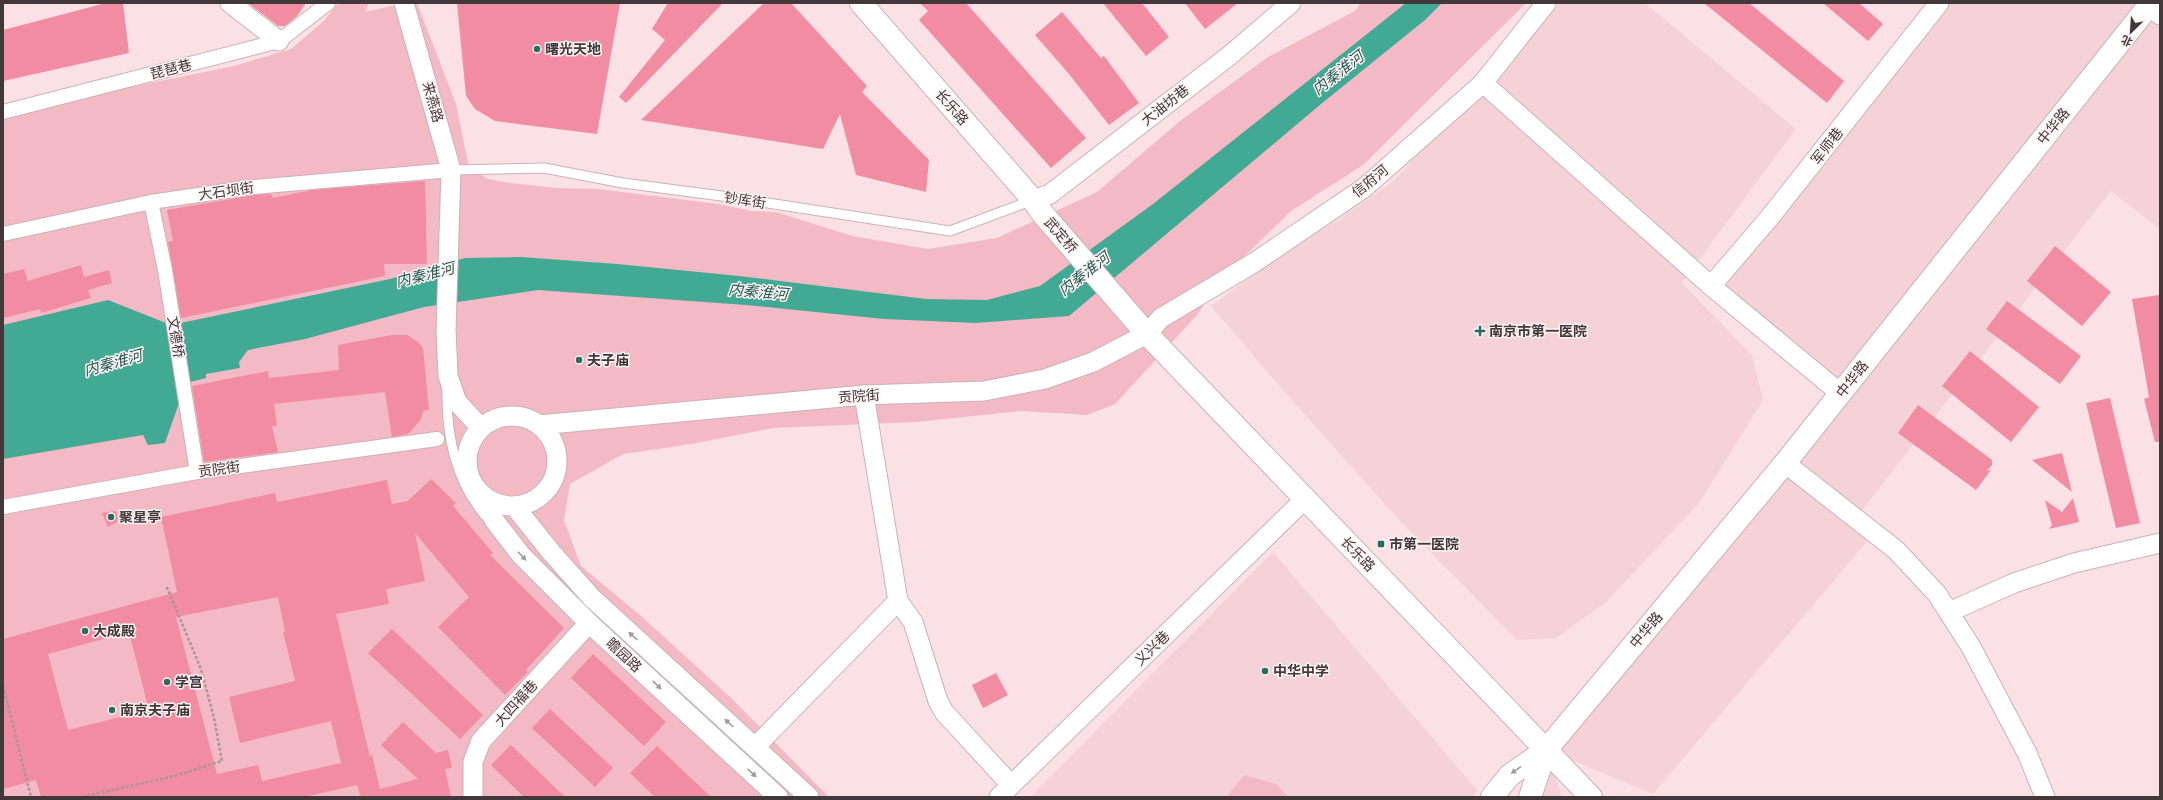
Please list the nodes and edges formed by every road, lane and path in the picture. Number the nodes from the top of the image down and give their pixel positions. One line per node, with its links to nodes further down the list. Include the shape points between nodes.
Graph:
1 (230, 3): 9 (street)
2 (328, 3): 9 (street, 琵琶巷)
3 (404, 3): 12 (street, 来燕路)
4 (861, 3): 14 (main road, 长乐路)
5 (1291, 3): 14 (street, 大油坊巷, via 1228,56 1050,194)
6 (1546, 3): 10 (street, 信府河)
7 (1939, 3): 16 (street, 军师巷, via 1770,217)
8 (2151, 7): 20 (main road, 中华路)
9 (279, 41): 11 (street, 琵琶巷)
10 (1483, 83): 16 (street); 18 (street, 信府河, via 1364,188)
11 (3, 112)
12 (451, 170): 13 (street, 大石坝街, via 254,187); 14 (lane, 钞库街, via 544,168 622,183 950,231); 19 (street, 来燕路, via 446,330)
13 (151, 202): 15 (street, 大石坝街); 26 (street, 文德桥, via 165,270)
14 (1038, 207): 17 (main road, 武定桥)
15 (3, 234)
16 (1711, 286): 20 (street)
17 (1127, 311): 18 (main road, 长乐路)
18 (1154, 326): 21 (street, 贡院街, via 1093,362 1045,379 984,391); 27 (main road, 长乐路)
19 (448, 376): 23 (street, via 457,402); 31 (lane, via 446,414 461,479 481,511)
20 (1840, 393): 25 (main road, 中华路)
21 (864, 395): 22 (street, 贡院街); 34 (street)
22 (539, 425): 23 (street, via 525,418 510,416 494,420); 30 (street, via 550,437 556,451 558,466 553,482 544,494 531,503)
23 (481, 428): 28 (street, via 472,439 467,466 474,485)
24 (437, 439): 26 (street, 贡院街)
25 (1785, 464): 35 (street, via 1896,550 1937,594); 39 (main road, 中华路)
26 (197, 472): 29 (street, 贡院街)
27 (1305, 499): 39 (main road, 长乐路); 40 (street, 义兴巷)
28 (488, 500): 30 (street, via 502,506); 31 (street, 瞻园路, via 494,520)
29 (3, 507)
30 (515, 507): 38 (street, 瞻园路, one-way to 30, via 592,598 550,552)
31 (503, 535): 36 (street, 瞻园路, one-way to 36)
32 (2160, 544): 35 (street, via 2074,563 2014,583)
33 (166, 585): 42 (path, via 201,669 222,761 174,776)
34 (898, 601): 38 (street); 40 (street, via 913,622 938,701 944,712)
35 (1949, 612): 49 (street, via 1971,647 2027,753)
36 (589, 623): 43 (street, 大四福巷, via 480,741 473,762); 44 (street, 瞻园路, one-way to 44)
37 (3, 686): 41 (path)
38 (755, 747): 45 (street, 瞻园路)
39 (1546, 750): 46 (main road, 中华路, one-way to 46, via 1510,775); 47 (main road, 中华路); 48 (main road, 长乐路)
40 (1005, 791)
41 (32, 797)
42 (82, 797)
43 (473, 797)
44 (778, 797)
45 (809, 797)
46 (1492, 797)
47 (1530, 797)
48 (1591, 797)
49 (2045, 797)

